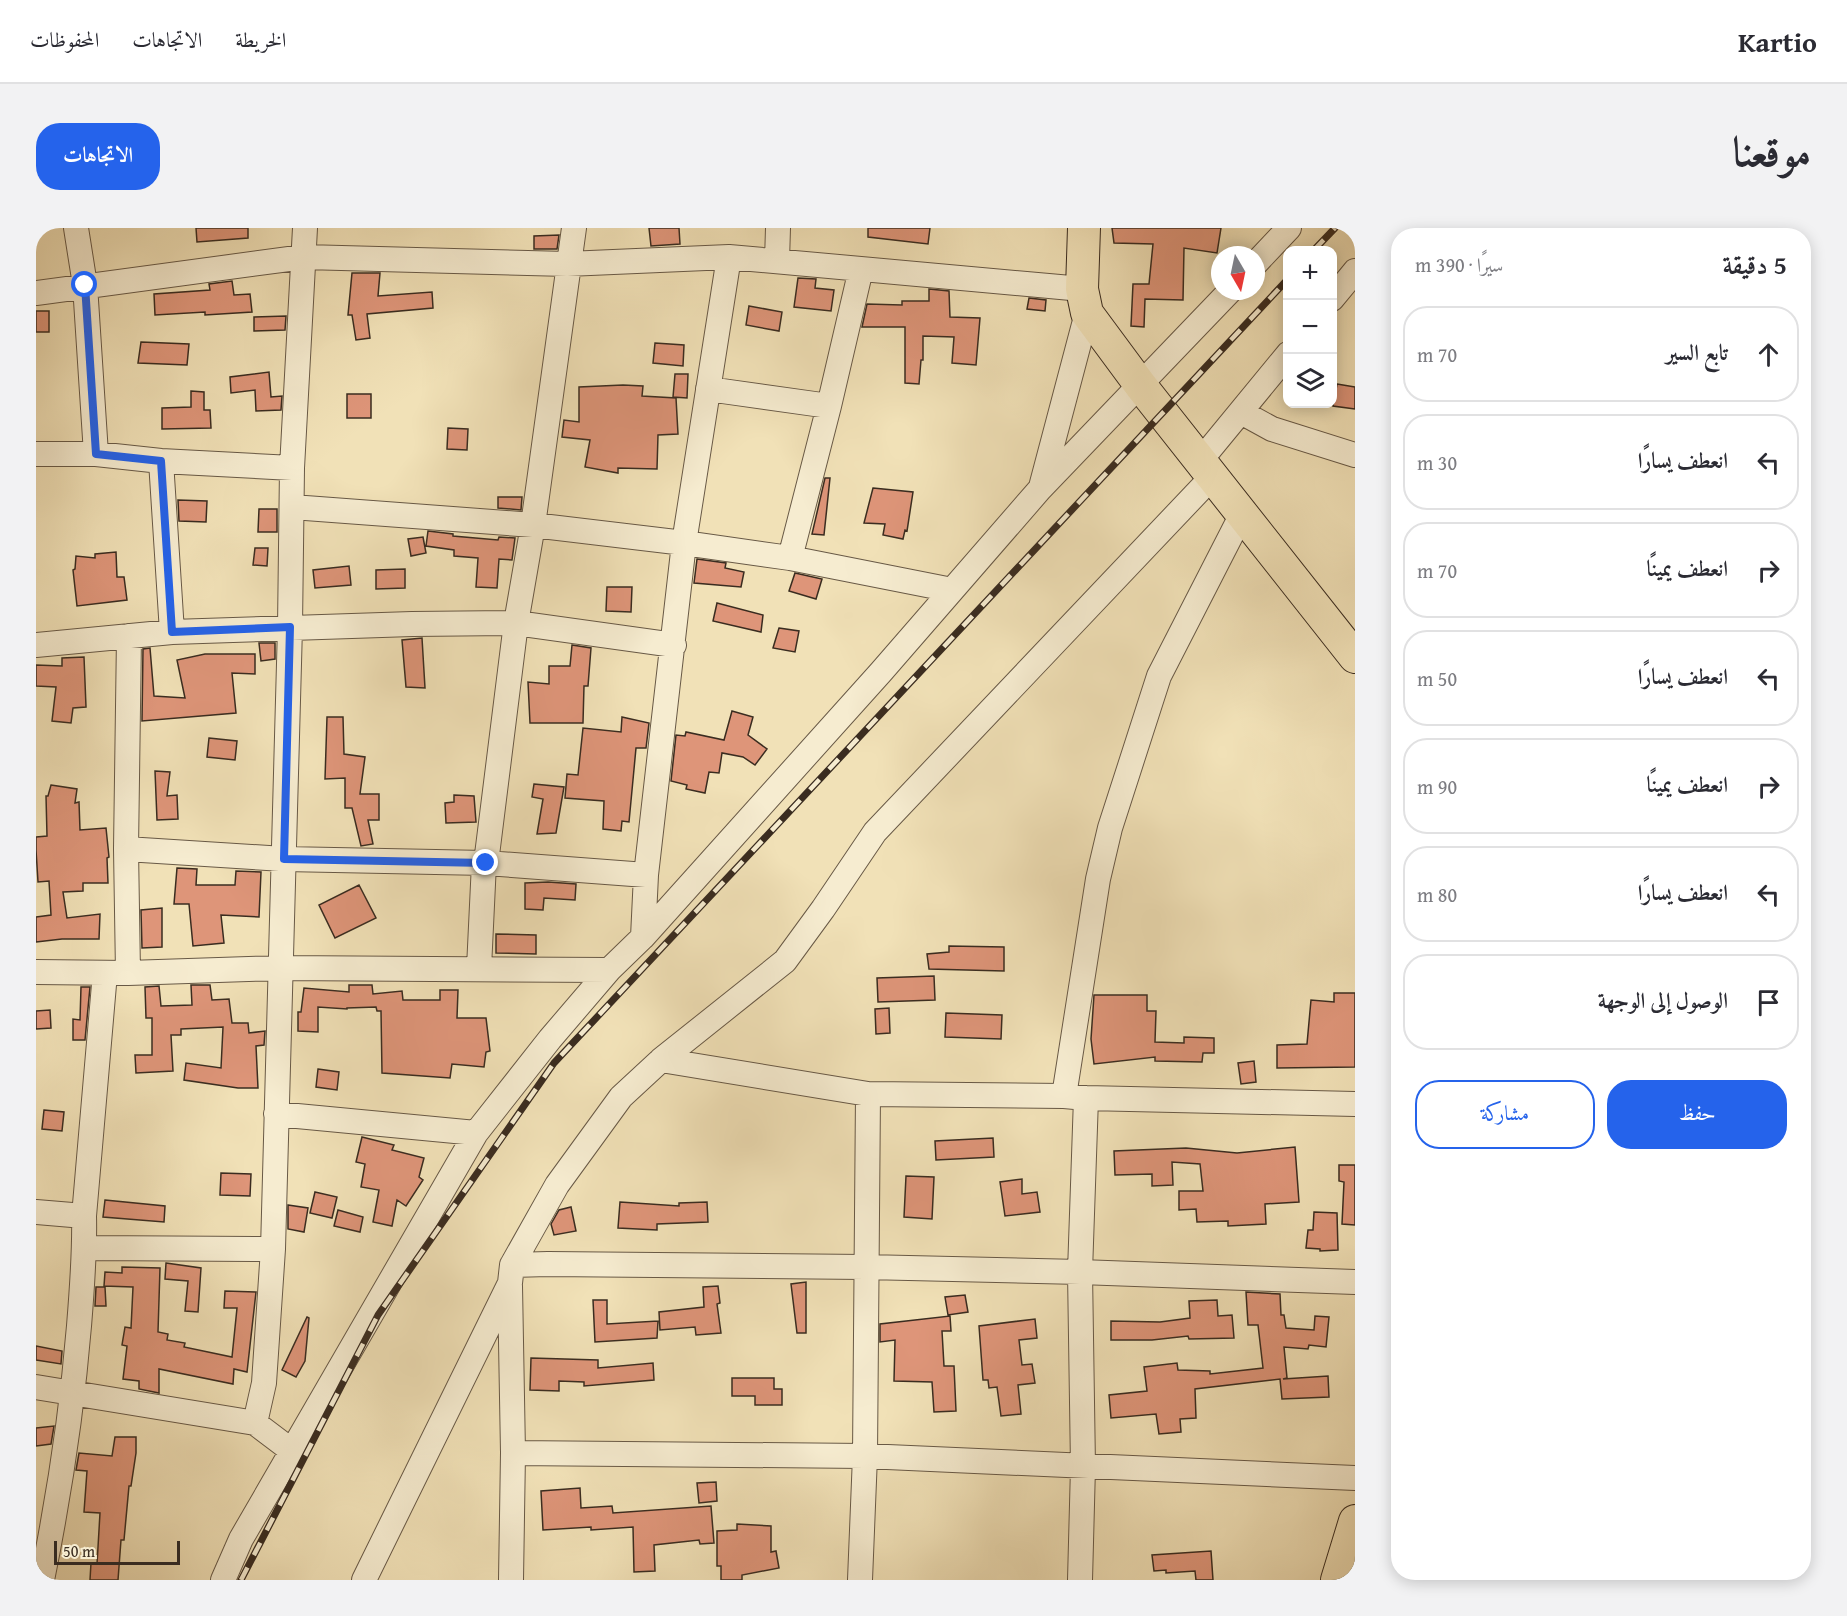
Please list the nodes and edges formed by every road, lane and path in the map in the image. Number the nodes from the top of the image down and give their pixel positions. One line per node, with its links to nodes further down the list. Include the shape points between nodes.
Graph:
1 (76, 228): 14 (street)
2 (305, 228): 8 (street)
3 (574, 228): 11 (street)
4 (778, 228): 10 (street)
5 (1084, 228): 18 (main road)
6 (1289, 228): 7 (street)
7 (1265, 253)
8 (303, 257): 11 (street); 14 (street); 28 (street)
9 (729, 257): 10 (street); 11 (street); 21 (street)
10 (777, 261): 12 (street)
11 (567, 264): 33 (street)
12 (861, 269): 18 (street); 22 (street)
13 (1355, 271): 16 (street)
14 (85, 285): 15 (street); 25 (street)
15 (36, 292)
16 (1337, 293)
17 (1222, 300): 20 (street)
18 (1085, 301): 20 (main road); 30 (street)
19 (1283, 359): 23 (street)
20 (1141, 386): 29 (main road); 30 (street)
21 (708, 389): 22 (street); 34 (street)
22 (829, 406): 35 (street)
23 (1241, 412): 26 (street, via 1272,429); 29 (street)
24 (36, 454): 25 (street)
25 (96, 454): 27 (street)
26 (1355, 454)
27 (161, 461): 28 (street); 39 (street)
28 (292, 468): 31 (street)
29 (1206, 469): 32 (main road); 54 (street, via 875,832 785,961)
30 (1040, 489): 36 (street)
31 (292, 507): 33 (street); 38 (street)
32 (1242, 514): 43 (main road); 56 (street, via 1159,676 1110,828 1098,879)
33 (533, 525): 34 (street); 37 (street)
34 (684, 543): 35 (street); 42 (street)
35 (790, 558): 36 (street)
36 (952, 590): 48 (street)
37 (516, 623): 38 (street); 42 (street); 46 (street)
38 (290, 627): 39 (street); 45 (street)
39 (172, 632): 40 (street)
40 (129, 636): 41 (street); 44 (street)
41 (36, 645)
42 (674, 645): 47 (street)
43 (1355, 657)
44 (126, 849): 45 (street); 53 (street)
45 (284, 859): 46 (street); 49 (street)
46 (485, 863): 47 (street); 50 (street)
47 (646, 875): 48 (street)
48 (643, 937): 51 (street)
49 (279, 968): 50 (street); 53 (street); 58 (street)
50 (479, 968): 51 (street)
51 (609, 970): 59 (street)
52 (36, 972): 53 (street)
53 (117, 973): 61 (street)
54 (661, 1060): 55 (street); 66 (street, via 621,1097 557,1185)
55 (868, 1094): 56 (street); 64 (street)
56 (1075, 1097): 57 (street); 65 (street)
57 (1355, 1104)
58 (276, 1114): 59 (street); 63 (street)
59 (476, 1133): 71 (street)
60 (36, 1212): 61 (street)
61 (84, 1216): 62 (street)
62 (85, 1248): 63 (street); 69 (street)
63 (273, 1249): 70 (street, via 264,1383)
64 (865, 1267): 65 (street); 66 (street, via 560,1264); 73 (street)
65 (1080, 1272): 67 (street); 74 (street)
66 (511, 1274): 72 (street); 80 (street)
67 (1355, 1282)
68 (36, 1387): 69 (street)
69 (73, 1392): 70 (street); 77 (street)
70 (255, 1423): 71 (street)
71 (292, 1451): 79 (street, via 241,1539)
72 (513, 1453): 73 (street); 81 (street)
73 (865, 1456): 74 (street); 82 (street)
74 (1083, 1467): 75 (street); 83 (street)
75 (1355, 1478)
76 (1355, 1521): 84 (main road)
77 (44, 1529): 78 (street)
78 (42, 1580)
79 (223, 1580)
80 (364, 1580)
81 (512, 1580)
82 (860, 1580)
83 (1080, 1580)
84 (1337, 1580)

